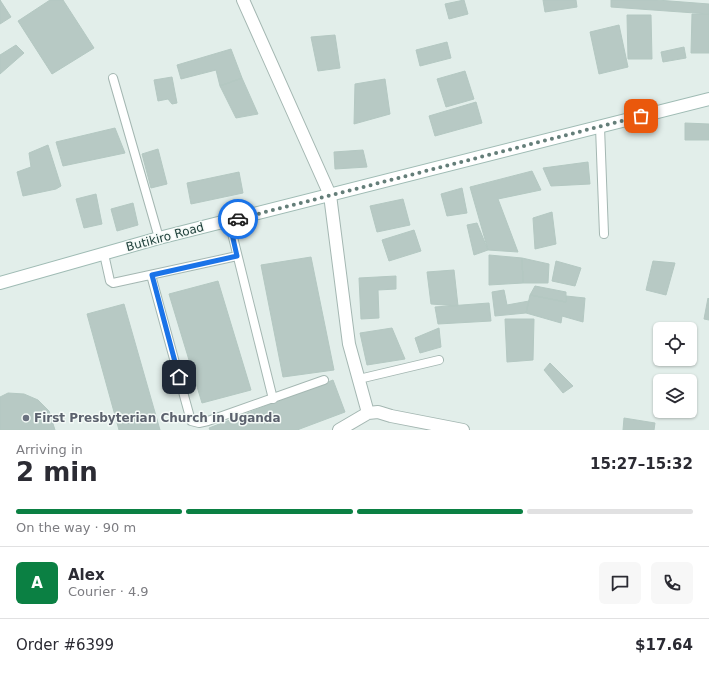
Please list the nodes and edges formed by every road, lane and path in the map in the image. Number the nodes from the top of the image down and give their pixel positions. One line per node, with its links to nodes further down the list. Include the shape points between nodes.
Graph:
1 (243, 0): 5 (main road)
2 (113, 78): 8 (lane)
3 (709, 99): 4 (main road, Butikiro Road)
4 (600, 127): 5 (main road, Butikiro Road); 7 (lane)
5 (330, 195): 6 (main road, Butikiro Road); 14 (main road, via 349,344)
6 (229, 221): 8 (main road, Butikiro Road); 10 (lane)
7 (604, 234)
8 (159, 238): 9 (main road, Butikiro Road)
9 (104, 254): 11 (lane, via 110,281 113,283); 12 (main road, Butikiro Road)
10 (237, 256): 11 (lane); 16 (lane)
11 (152, 275): 16 (lane, via 191,420 199,423 208,421)
12 (0, 283)
13 (439, 360): 14 (lane)
14 (359, 379): 17 (main road)
15 (324, 380): 16 (lane)
16 (273, 399)
17 (368, 413): 18 (main road); 19 (main road, via 378,412)
18 (339, 430)
19 (463, 430)

